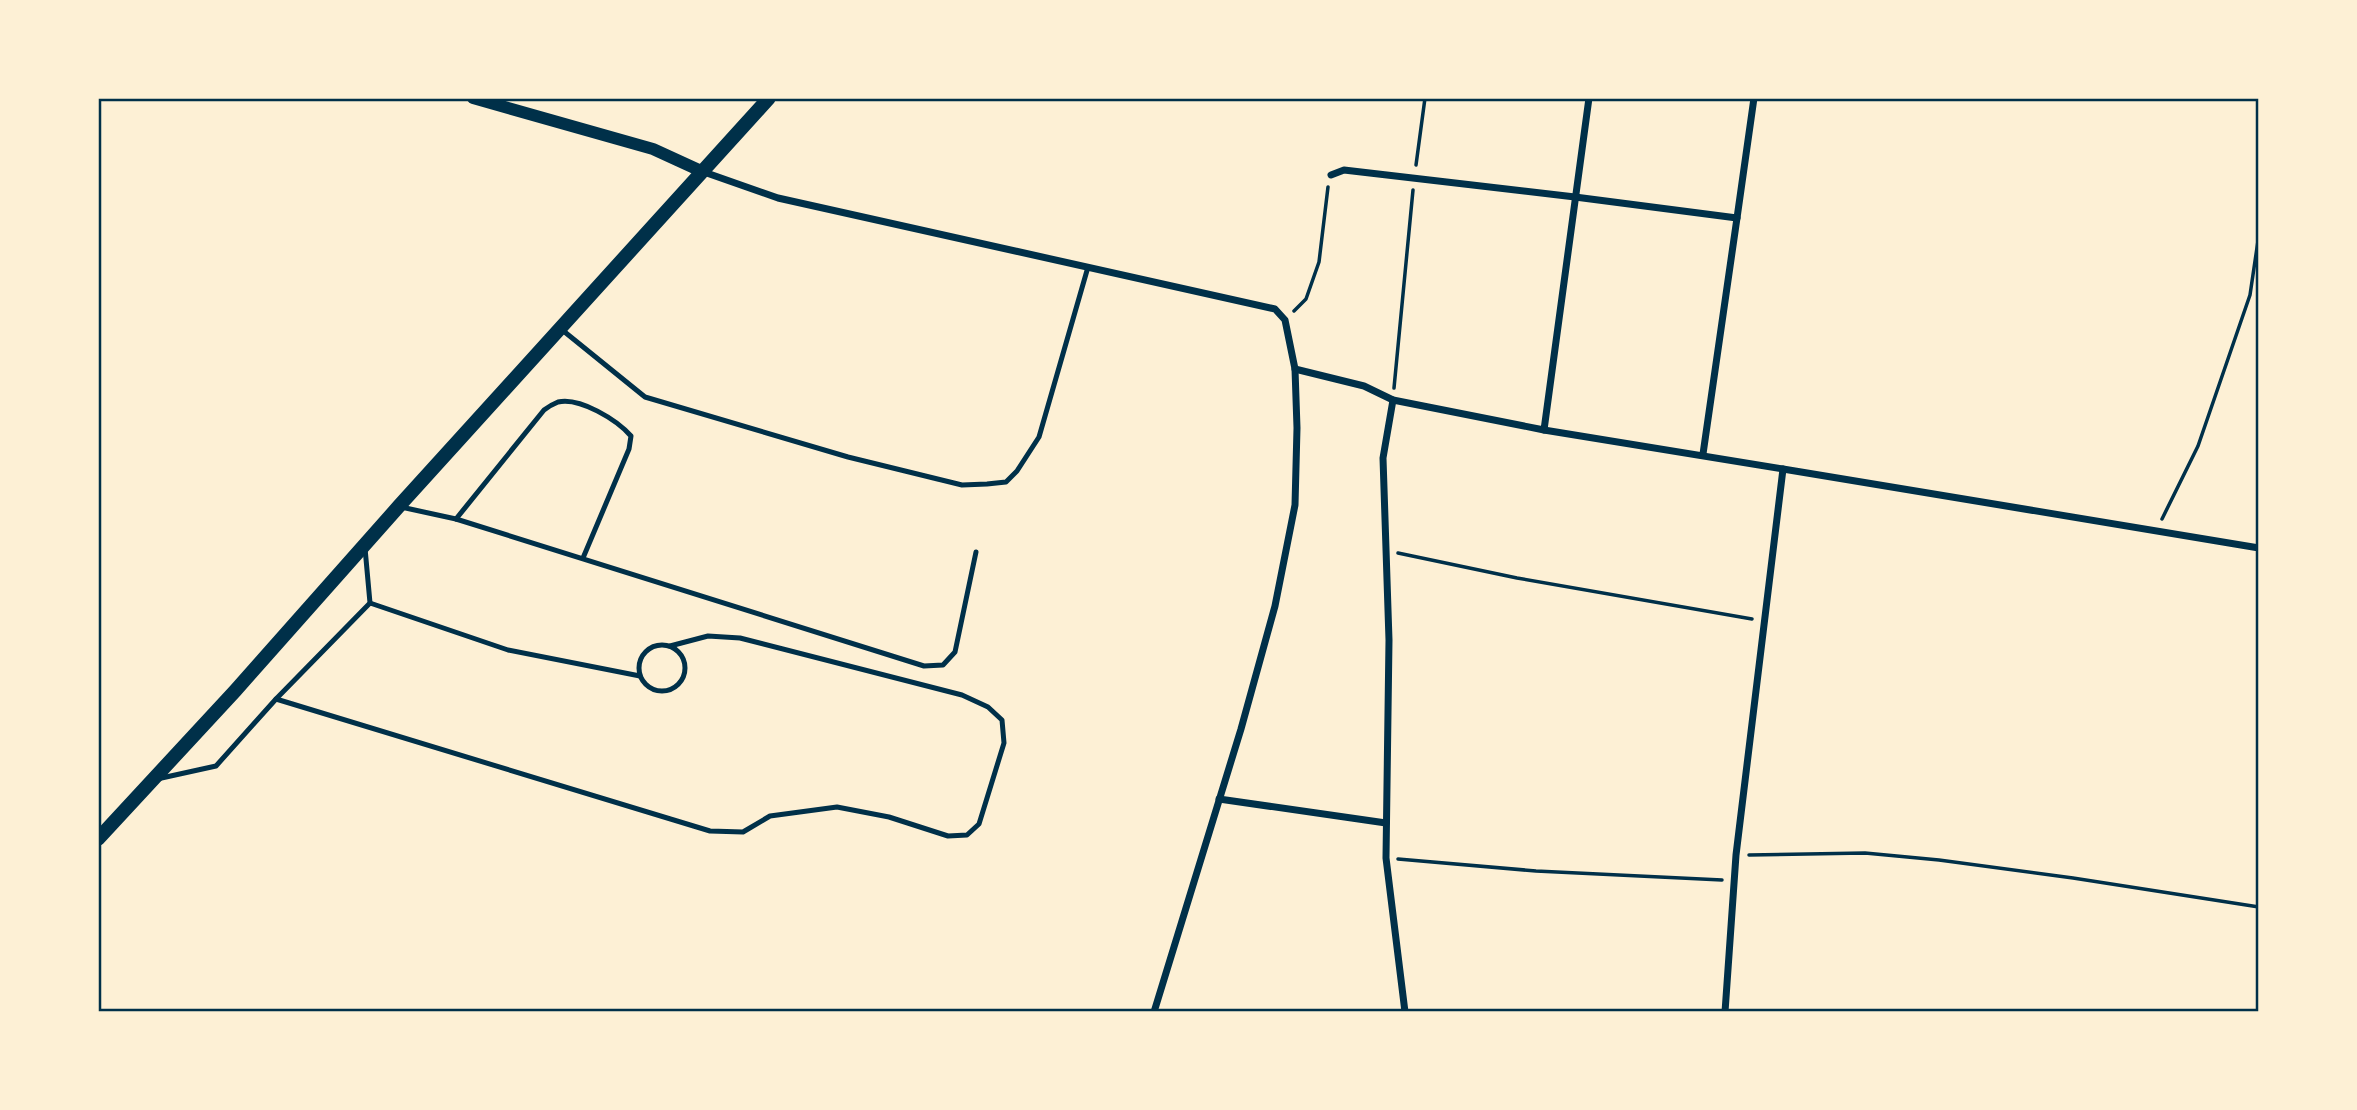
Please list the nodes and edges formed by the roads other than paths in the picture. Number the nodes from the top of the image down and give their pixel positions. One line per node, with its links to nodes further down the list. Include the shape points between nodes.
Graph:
1 (473, 98): 5 (street, via 653,149)
2 (769, 98): 5 (main road)
3 (1589, 98): 7 (street)
4 (1754, 98): 8 (street)
5 (701, 171): 9 (street, via 778,198); 10 (main road)
6 (1332, 175): 7 (street, via 1344,170)
7 (1575, 197): 8 (street); 13 (street)
8 (1737, 218): 14 (street)
9 (1088, 267): 10 (lane, via 1039,438 1006,482 962,485 848,457 645,397); 11 (street, via 1275,309 1285,320)
10 (561, 329): 16 (main road)
11 (1294, 369): 12 (street, via 1364,386); 27 (street, via 1295,505 1275,606)
12 (1393, 400): 13 (street); 28 (street, via 1383,458 1389,640)
13 (1544, 430): 14 (street)
14 (1703, 454): 15 (street)
15 (1783, 469): 19 (street); 32 (street, via 1737,855)
16 (399, 506): 17 (lane); 18 (main road)
17 (456, 519): 21 (lane); 21 (lane, via 544,411 555,402 570,401 597,411 632,436)
18 (365, 545): 22 (lane); 26 (main road)
19 (2259, 548)
20 (976, 552): 21 (lane, via 955,652 943,665 925,666)
21 (583, 558)
22 (370, 603): 24 (lane, via 508,650); 25 (lane)
23 (670, 646): 24 (lane, via 648,649 640,661); 24 (lane, via 685,663 678,685 657,691); 25 (lane, via 708,636 740,638 962,695 988,707 1002,720 1003,743 978,824 967,835 948,836 837,807 770,816 743,832 709,831)
24 (640, 676)
25 (276, 699): 26 (lane, via 216,766)
26 (151, 781): 29 (main road)
27 (1219, 799): 28 (street); 31 (street)
28 (1386, 823): 30 (street, via 1386,858)
29 (98, 839)
30 (1405, 1011)
31 (1154, 1012)
32 (1725, 1012)

